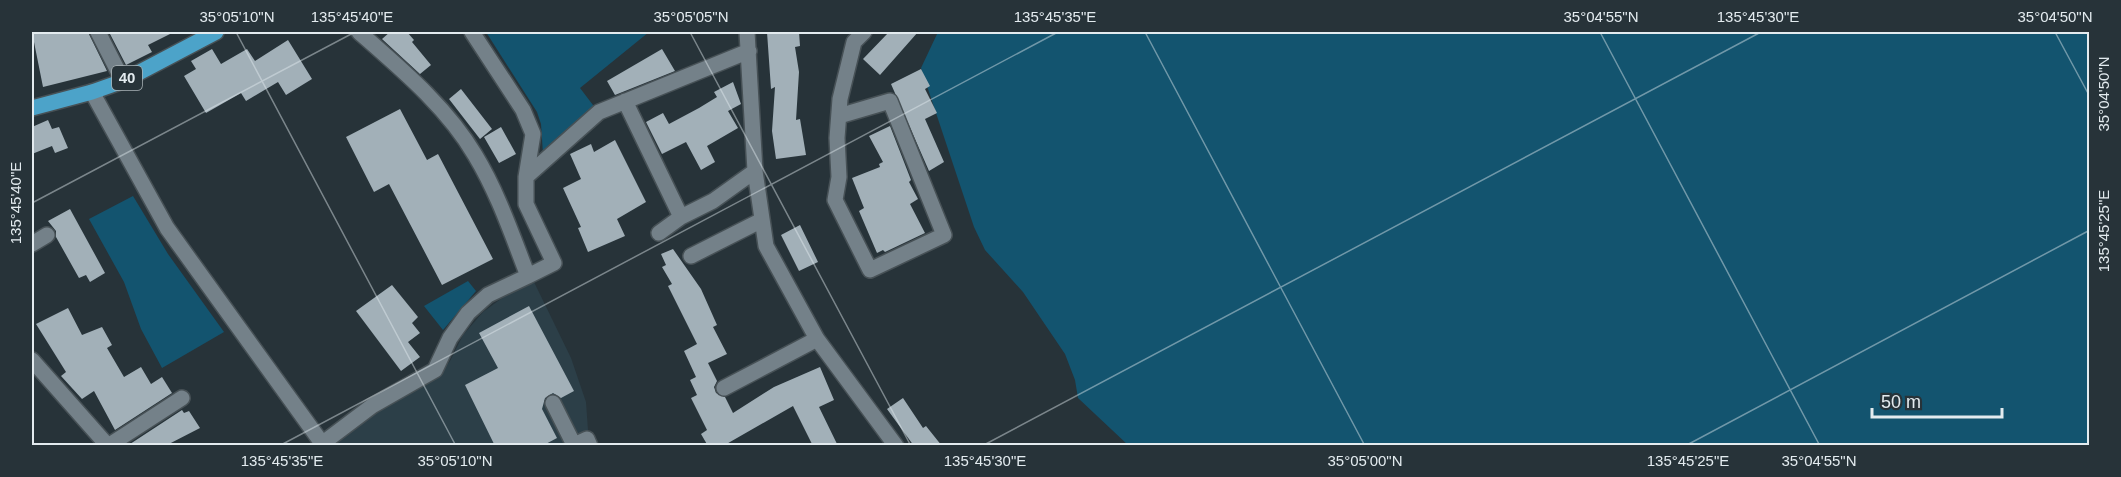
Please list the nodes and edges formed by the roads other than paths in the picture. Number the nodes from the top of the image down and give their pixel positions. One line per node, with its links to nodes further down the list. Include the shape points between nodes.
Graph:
1 (98, 32): 8 (street)
2 (216, 32): 8 (main road, 40)
3 (359, 32): 21 (street, via 402,70 474,153 494,189)
4 (472, 32): 14 (street, via 523,110 533,134)
5 (747, 32): 7 (street)
6 (864, 32): 12 (street, via 854,42)
7 (749, 51): 10 (street); 13 (street)
8 (123, 81): 9 (main road, 40)
9 (92, 92): 11 (main road, 40); 27 (street, via 167,228)
10 (625, 101): 14 (street, via 599,112); 15 (street)
11 (32, 108)
12 (839, 116): 12 (street, via 835,200 870,270 944,235 890,101)
13 (755, 171): 15 (street, via 713,201); 16 (street)
14 (526, 177): 21 (street, via 526,204 554,263)
15 (681, 217): 17 (street)
16 (762, 220): 20 (street); 22 (street, via 766,246)
17 (659, 233)
18 (47, 235): 19 (street)
19 (32, 244)
20 (691, 256)
21 (528, 276): 27 (street, via 488,295 468,313 450,338 435,370 372,406)
22 (817, 339): 24 (street); 30 (street)
23 (32, 361): 28 (street)
24 (724, 388)
25 (182, 398): 28 (street)
26 (553, 403): 29 (street, via 574,445 587,439)
27 (322, 445)
28 (108, 446)
29 (590, 446)
30 (896, 446)

